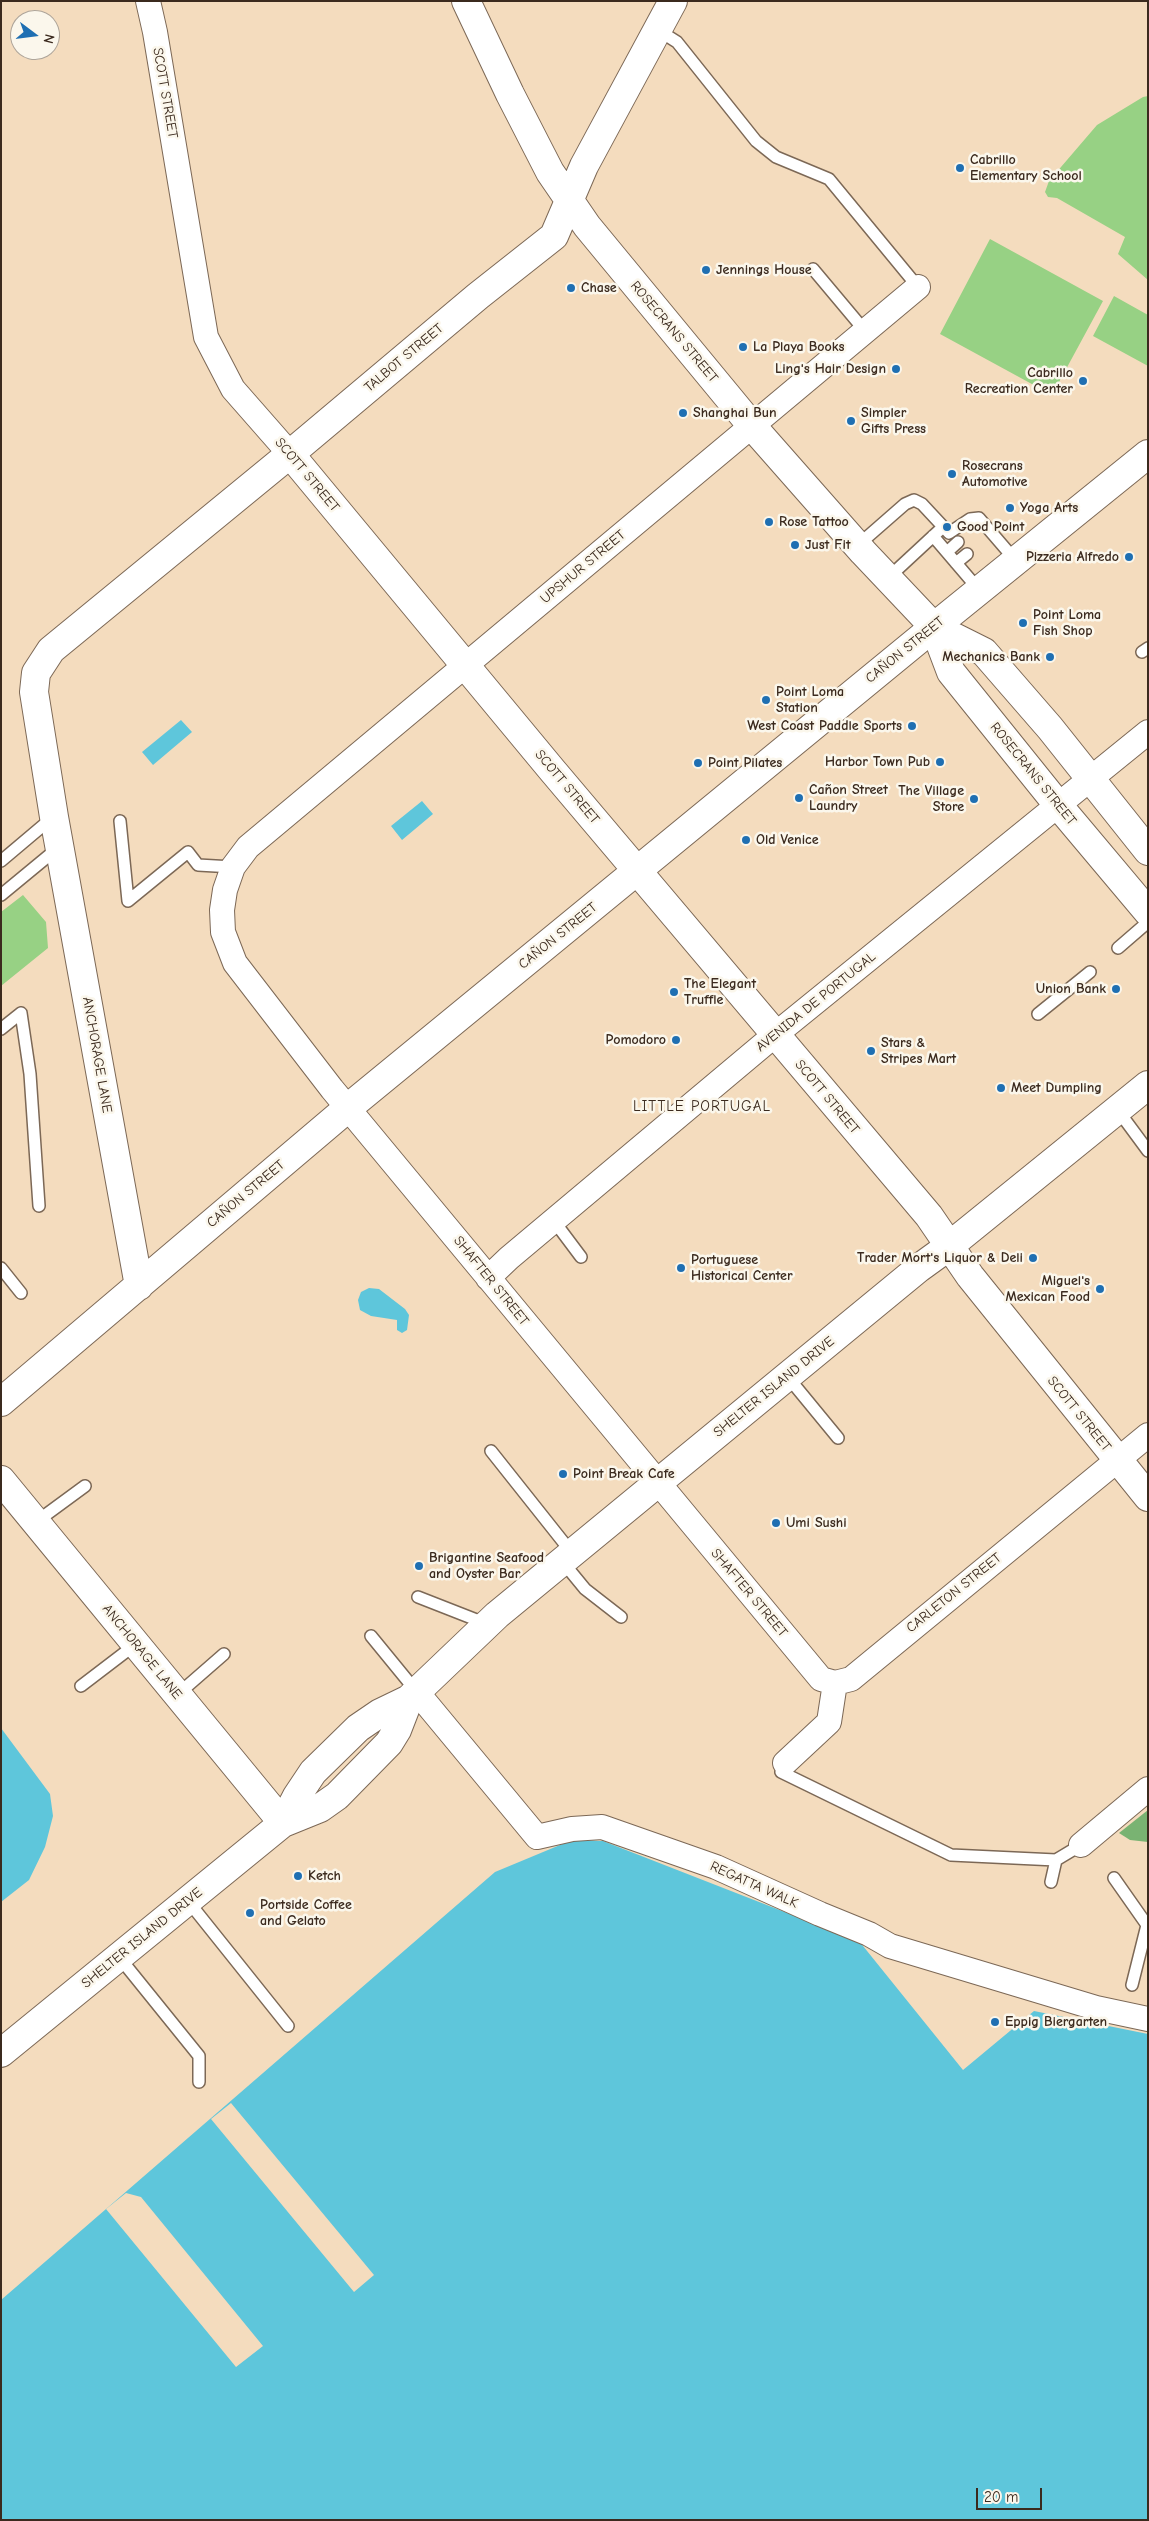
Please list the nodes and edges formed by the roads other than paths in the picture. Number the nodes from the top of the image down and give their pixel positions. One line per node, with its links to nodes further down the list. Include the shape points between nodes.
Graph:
1 (148, 1): 10 (street, SCOTT STREET, via 206,337 233,389)
2 (466, 1): 5 (main road, ROSECRANS STREET, via 550,172)
3 (673, 1): 4 (main road, TALBOT STREET)
4 (658, 30): 5 (main road, TALBOT STREET, via 584,166); 7 (lane, via 677,42 756,141 776,157 830,179)
5 (569, 201): 9 (main road, ROSECRANS STREET, via 626,276); 10 (main road, TALBOT STREET, via 554,236)
6 (813, 269): 8 (lane)
7 (918, 287): 8 (street, UPSHUR STREET)
8 (865, 331): 9 (street, UPSHUR STREET)
9 (752, 426): 15 (main road, ROSECRANS STREET); 24 (street, UPSHUR STREET)
10 (290, 454): 23 (main road, TALBOT STREET); 24 (main road, SCOTT STREET)
11 (1148, 454): 18 (main road, CAÑON STREET)
12 (943, 527): 13 (lane); 15 (lane, via 922,504 911,501); 18 (lane, via 951,533 973,517)
13 (933, 536): 16 (lane); 20 (lane)
14 (958, 542): 16 (lane)
15 (857, 546): 20 (main road, ROSECRANS STREET)
16 (947, 552): 19 (lane)
17 (967, 554): 19 (lane)
18 (1016, 561): 21 (main road, CAÑON STREET)
19 (956, 563): 21 (lane)
20 (888, 578): 22 (main road, ROSECRANS STREET)
21 (980, 591): 22 (main road, CAÑON STREET)
22 (934, 627): 26 (main road, ROSECRANS STREET, via 984,652 1050,728); 27 (main road, ROSECRANS STREET, via 951,672); 35 (main road, CAÑON STREET)
23 (51, 650): 28 (main road, ANCHORAGE LANE, via 36,673 34,692)
24 (465, 665): 31 (street, UPSHUR STREET); 35 (main road, SCOTT STREET)
25 (1148, 732): 26 (street, AVENIDA DE PORTUGAL)
26 (1089, 780): 27 (street, AVENIDA DE PORTUGAL); 32 (main road, ROSECRANS STREET)
27 (1058, 805): 37 (main road, ROSECRANS STREET); 43 (street, AVENIDA DE PORTUGAL)
28 (54, 817): 30 (main road, ANCHORAGE LANE); 33 (lane)
29 (120, 820): 34 (lane, via 128,901 188,852 198,865)
30 (59, 847): 36 (lane); 54 (main road, ANCHORAGE LANE)
31 (248, 847): 34 (street, SHAFTER STREET)
32 (1148, 851)
33 (1, 861)
34 (234, 867): 45 (street, SHAFTER STREET, via 222,910 223,932 235,962)
35 (638, 870): 43 (main road, SCOTT STREET); 45 (main road, CAÑON STREET)
36 (1, 895)
37 (1148, 912)
38 (1148, 922): 39 (lane)
39 (1118, 948)
40 (1090, 972): 41 (lane)
41 (1038, 1014)
42 (1, 1029): 48 (lane, via 20,1013 30,1074)
43 (776, 1034): 49 (street, AVENIDA DE PORTUGAL); 50 (main road, SCOTT STREET, via 929,1216)
44 (1148, 1085): 46 (main road, SHELTER ISLAND DRIVE)
45 (349, 1108): 53 (street, SHAFTER STREET); 54 (main road, CAÑON STREET)
46 (1117, 1109): 47 (lane); 50 (main road, SHELTER ISLAND DRIVE)
47 (1148, 1151)
48 (39, 1206)
49 (554, 1221): 51 (lane); 53 (street, AVENIDA DE PORTUGAL)
50 (948, 1247): 56 (main road, SHELTER ISLAND DRIVE); 61 (main road, SCOTT STREET)
51 (582, 1257)
52 (1, 1268): 55 (lane)
53 (488, 1278): 63 (street, SHAFTER STREET)
54 (140, 1286): 57 (main road)
55 (21, 1293)
56 (788, 1376): 59 (lane); 63 (main road, SHELTER ISLAND DRIVE)
57 (1, 1402)
58 (1148, 1435): 61 (street, CARLETON STREET)
59 (838, 1438)
60 (491, 1451): 67 (lane)
61 (1116, 1460): 65 (main road, SCOTT STREET); 74 (street, CARLETON STREET, via 851,1679)
62 (1, 1480): 66 (main road, ANCHORAGE LANE)
63 (658, 1482): 67 (main road, SHELTER ISLAND DRIVE); 74 (street, SHAFTER STREET, via 821,1679)
64 (85, 1486): 66 (lane)
65 (1148, 1498)
66 (36, 1522): 72 (main road, ANCHORAGE LANE)
67 (567, 1557): 69 (lane, via 585,1589); 70 (main road, SHELTER ISLAND DRIVE)
68 (418, 1597): 70 (lane)
69 (621, 1618)
70 (487, 1624): 77 (main road, SHELTER ISLAND DRIVE)
71 (371, 1636): 77 (lane)
72 (136, 1644): 75 (lane); 76 (main road, ANCHORAGE LANE)
73 (224, 1654): 76 (lane)
74 (835, 1683): 78 (street, via 829,1722)
75 (81, 1686)
76 (178, 1695): 80 (main road, ANCHORAGE LANE)
77 (412, 1695): 80 (main road, SHELTER ISLAND DRIVE, via 358,1728 313,1772); 88 (street, REGATTA WALK, via 537,1837 572,1828 602,1827 716,1867 890,1946 1096,2008)
78 (783, 1767): 82 (lane, via 950,1855)
79 (1148, 1789): 81 (street)
80 (283, 1824): 85 (main road, SHELTER ISLAND DRIVE)
81 (1081, 1845): 82 (lane)
82 (1056, 1860): 84 (lane)
83 (1114, 1878): 87 (lane, via 1147,1925)
84 (1051, 1882)
85 (188, 1901): 86 (main road, SHELTER ISLAND DRIVE); 89 (lane)
86 (119, 1956): 90 (main road, SHELTER ISLAND DRIVE); 91 (lane, via 199,2056)
87 (1132, 1985)
88 (1148, 2019)
89 (288, 2026)
90 (1, 2053)
91 (200, 2082)

